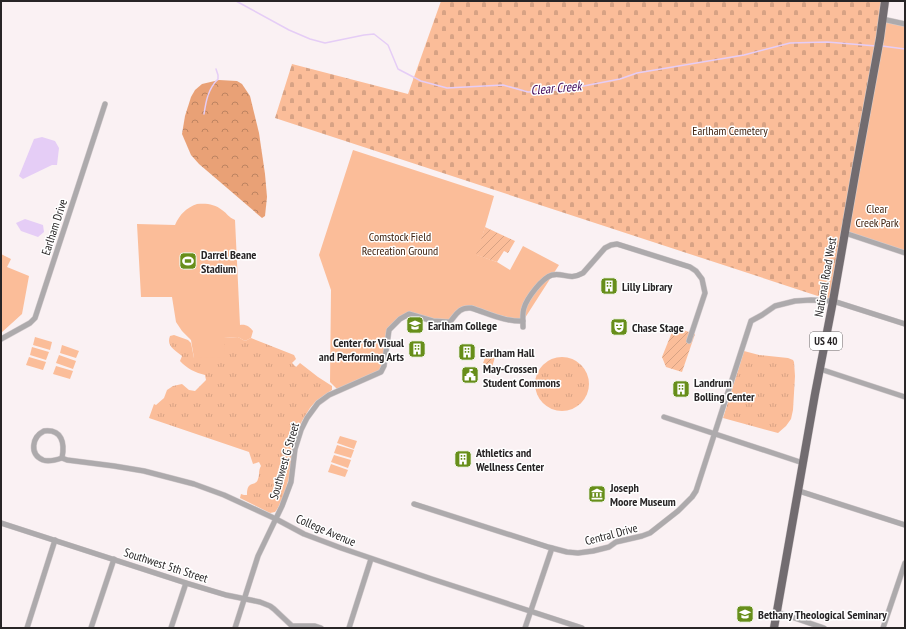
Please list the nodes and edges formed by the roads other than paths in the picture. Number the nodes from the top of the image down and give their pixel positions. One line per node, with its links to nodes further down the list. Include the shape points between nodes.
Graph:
1 (885, 1): 2 (main road, National Road West / US 40)
2 (882, 19): 3 (street); 5 (main road, National Road West / US 40)
3 (905, 24)
4 (105, 104): 11 (street, Earlham Drive, via 35,318 30,324)
5 (845, 234): 6 (street); 7 (main road, National Road West / US 40)
6 (905, 253)
7 (834, 302): 9 (street, Central Drive); 13 (main road, National Road West / US 40); 16 (street, Central Drive, via 811,300 774,306 751,321)
8 (523, 321): 10 (street); 12 (street, via 524,308 530,295 545,279 552,275 568,277 583,273 605,248 617,244 690,267 702,278 705,293); 21 (street, Southwest G Street, via 504,319 466,307 462,308 450,322 433,321 409,314 400,318 389,330 381,372 329,394 318,403 307,418 295,450 291,482)
9 (905, 324)
10 (522, 327)
11 (1, 339)
12 (689, 341)
13 (820, 369): 14 (street); 18 (main road, National Road West / US 40)
14 (905, 397)
15 (664, 417): 16 (street)
16 (714, 434): 18 (street); 25 (street, Central Drive, via 696,491 678,511 650,533 593,551 578,553)
17 (62, 458): 17 (street, College Avenue, via 64,446 59,435 48,431 38,435 33,446 38,457 45,460); 21 (street, College Avenue, via 144,471 176,479 224,495)
18 (803, 463): 19 (main road, National Road West / US 40)
19 (799, 491): 23 (street); 32 (main road, National Road West / US 40)
20 (414, 504): 25 (street, Central Drive)
21 (276, 519): 27 (street, College Avenue, via 304,534); 30 (street, Southwest G Street, via 258,556)
22 (1, 523): 24 (street, Southwest 5th Street)
23 (905, 526)
24 (55, 540): 26 (street, Southwest 5th Street); 34 (street)
25 (552, 548): 31 (street)
26 (114, 559): 29 (street, Southwest 5th Street); 35 (street)
27 (371, 559): 31 (street, College Avenue); 39 (street)
28 (905, 563): 44 (street)
29 (186, 582): 30 (street, Southwest 5th Street); 36 (street)
30 (244, 598): 33 (street, Southwest 5th Street, via 270,606); 37 (street, Southwest G Street)
31 (530, 611): 40 (street); 41 (street, College Avenue)
32 (777, 612): 42 (main road, National Road West / US 40); 43 (street)
33 (292, 627): 38 (street, Southwest 5th Street)
34 (27, 628)
35 (92, 628)
36 (172, 628)
37 (235, 628)
38 (321, 628)
39 (349, 628)
40 (524, 628)
41 (582, 628)
42 (774, 628)
43 (824, 628)
44 (884, 628)

